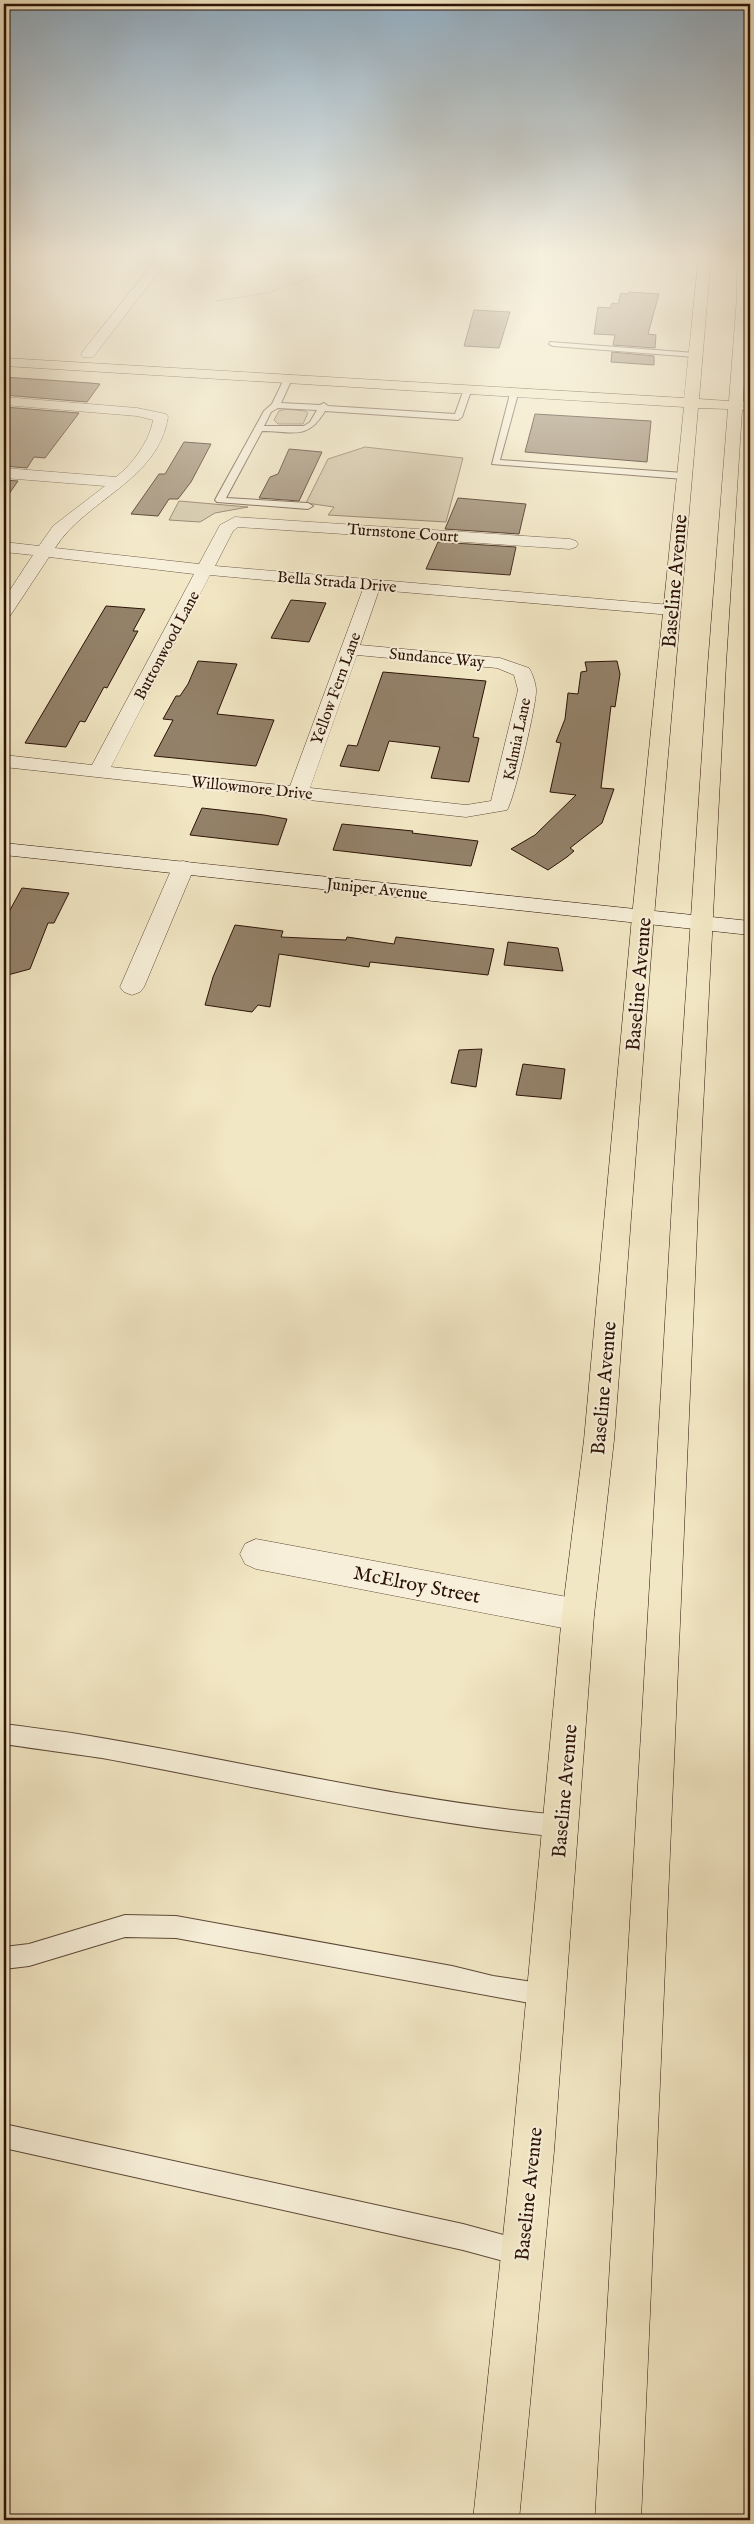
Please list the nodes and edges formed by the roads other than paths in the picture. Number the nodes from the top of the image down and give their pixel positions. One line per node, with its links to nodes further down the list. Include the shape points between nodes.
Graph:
1 (184, 373): 4 (main road)
2 (691, 373): 9 (main road, Baseline Avenue)
3 (735, 373): 6 (main road)
4 (288, 379): 8 (main road); 12 (lane)
5 (709, 388): 9 (main road)
6 (731, 389): 7 (main road); 13 (main road)
7 (750, 389)
8 (467, 391): 10 (main road); 14 (lane, via 458,417)
9 (686, 392): 10 (main road); 13 (main road); 18 (main road, Baseline Avenue)
10 (514, 394): 18 (lane, via 495,462)
11 (4, 401): 19 (street, via 137,412 161,417 159,429 143,457)
12 (276, 404): 14 (lane); 16 (lane)
13 (734, 405): 15 (main road); 38 (main road)
14 (324, 406): 16 (lane, via 306,429)
15 (750, 406)
16 (259, 428): 20 (lane, via 220,500)
17 (4, 473): 19 (street)
18 (684, 476): 27 (main road, Baseline Avenue)
19 (119, 482): 24 (street, via 59,529)
20 (308, 506)
21 (235, 522): 22 (street, Turnstone Court); 25 (street, Buttonwood Lane, via 226,528)
22 (570, 544)
23 (4, 547): 24 (street, Bella Strada Drive)
24 (46, 550): 25 (street, Bella Strada Drive); 28 (street)
25 (205, 570): 26 (street, Bella Strada Drive); 32 (street, Buttonwood Lane)
26 (372, 584): 27 (street, Bella Strada Drive); 29 (street, Yellow Fern Lane)
27 (671, 610): 37 (main road, Baseline Avenue)
28 (4, 612)
29 (349, 649): 30 (street, Sundance Way, via 500,663); 33 (street, Yellow Fern Lane)
30 (522, 672): 34 (street, Kalmia Lane, via 526,690)
31 (4, 761): 32 (street, Willowmore Drive)
32 (100, 770): 33 (street, Willowmore Drive)
33 (298, 792): 34 (street, Willowmore Drive, via 466,811)
34 (500, 806)
35 (4, 849): 36 (street, Juniper Avenue)
36 (183, 868): 37 (street, Juniper Avenue); 40 (street)
37 (643, 917): 38 (street, Juniper Avenue); 42 (main road, Baseline Avenue, via 599,1440)
38 (702, 923): 39 (street, Juniper Avenue); 50 (main road)
39 (750, 928)
40 (132, 987)
41 (256, 1554): 42 (street, McElroy Street)
42 (578, 1615): 44 (main road, Baseline Avenue)
43 (4, 1734): 44 (lane, via 100,1748 400,1806)
44 (561, 1826): 46 (main road, Baseline Avenue)
45 (4, 1958): 46 (lane, via 29,1956 125,1926 176,1927)
46 (546, 1995): 48 (main road, Baseline Avenue)
47 (4, 2136): 48 (lane, via 463,2237)
48 (522, 2253): 49 (main road, Baseline Avenue)
49 (496, 2520)
50 (618, 2520)

